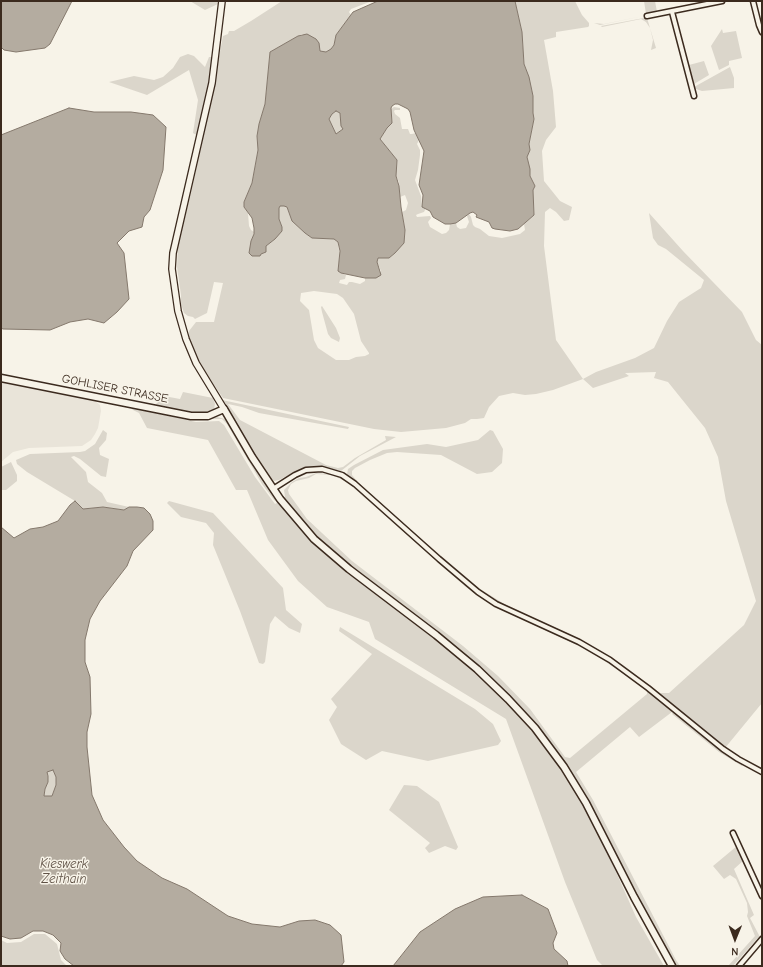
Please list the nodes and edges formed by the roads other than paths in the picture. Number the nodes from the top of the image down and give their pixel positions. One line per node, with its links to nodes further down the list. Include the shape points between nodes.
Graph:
1 (222, 1): 9 (street, via 212,83 174,248 172,269 178,310 186,339 196,363)
2 (722, 1): 4 (street)
3 (753, 1): 6 (street)
4 (672, 12): 5 (street); 7 (street)
5 (646, 16)
6 (762, 32)
7 (694, 96)
8 (1, 378): 9 (main road, GOHLISER STRASSE, via 191,416 208,416)
9 (224, 409): 10 (main road)
10 (273, 489): 11 (street, via 295,475 311,469 329,470 345,477 478,592 496,604 572,639 610,660 723,749); 15 (main road, via 299,523 332,555 477,669 531,724 564,767 586,803 637,904)
11 (762, 772)
12 (733, 833): 13 (street)
13 (761, 893)
14 (762, 939): 16 (street)
15 (672, 966)
16 (739, 966)

